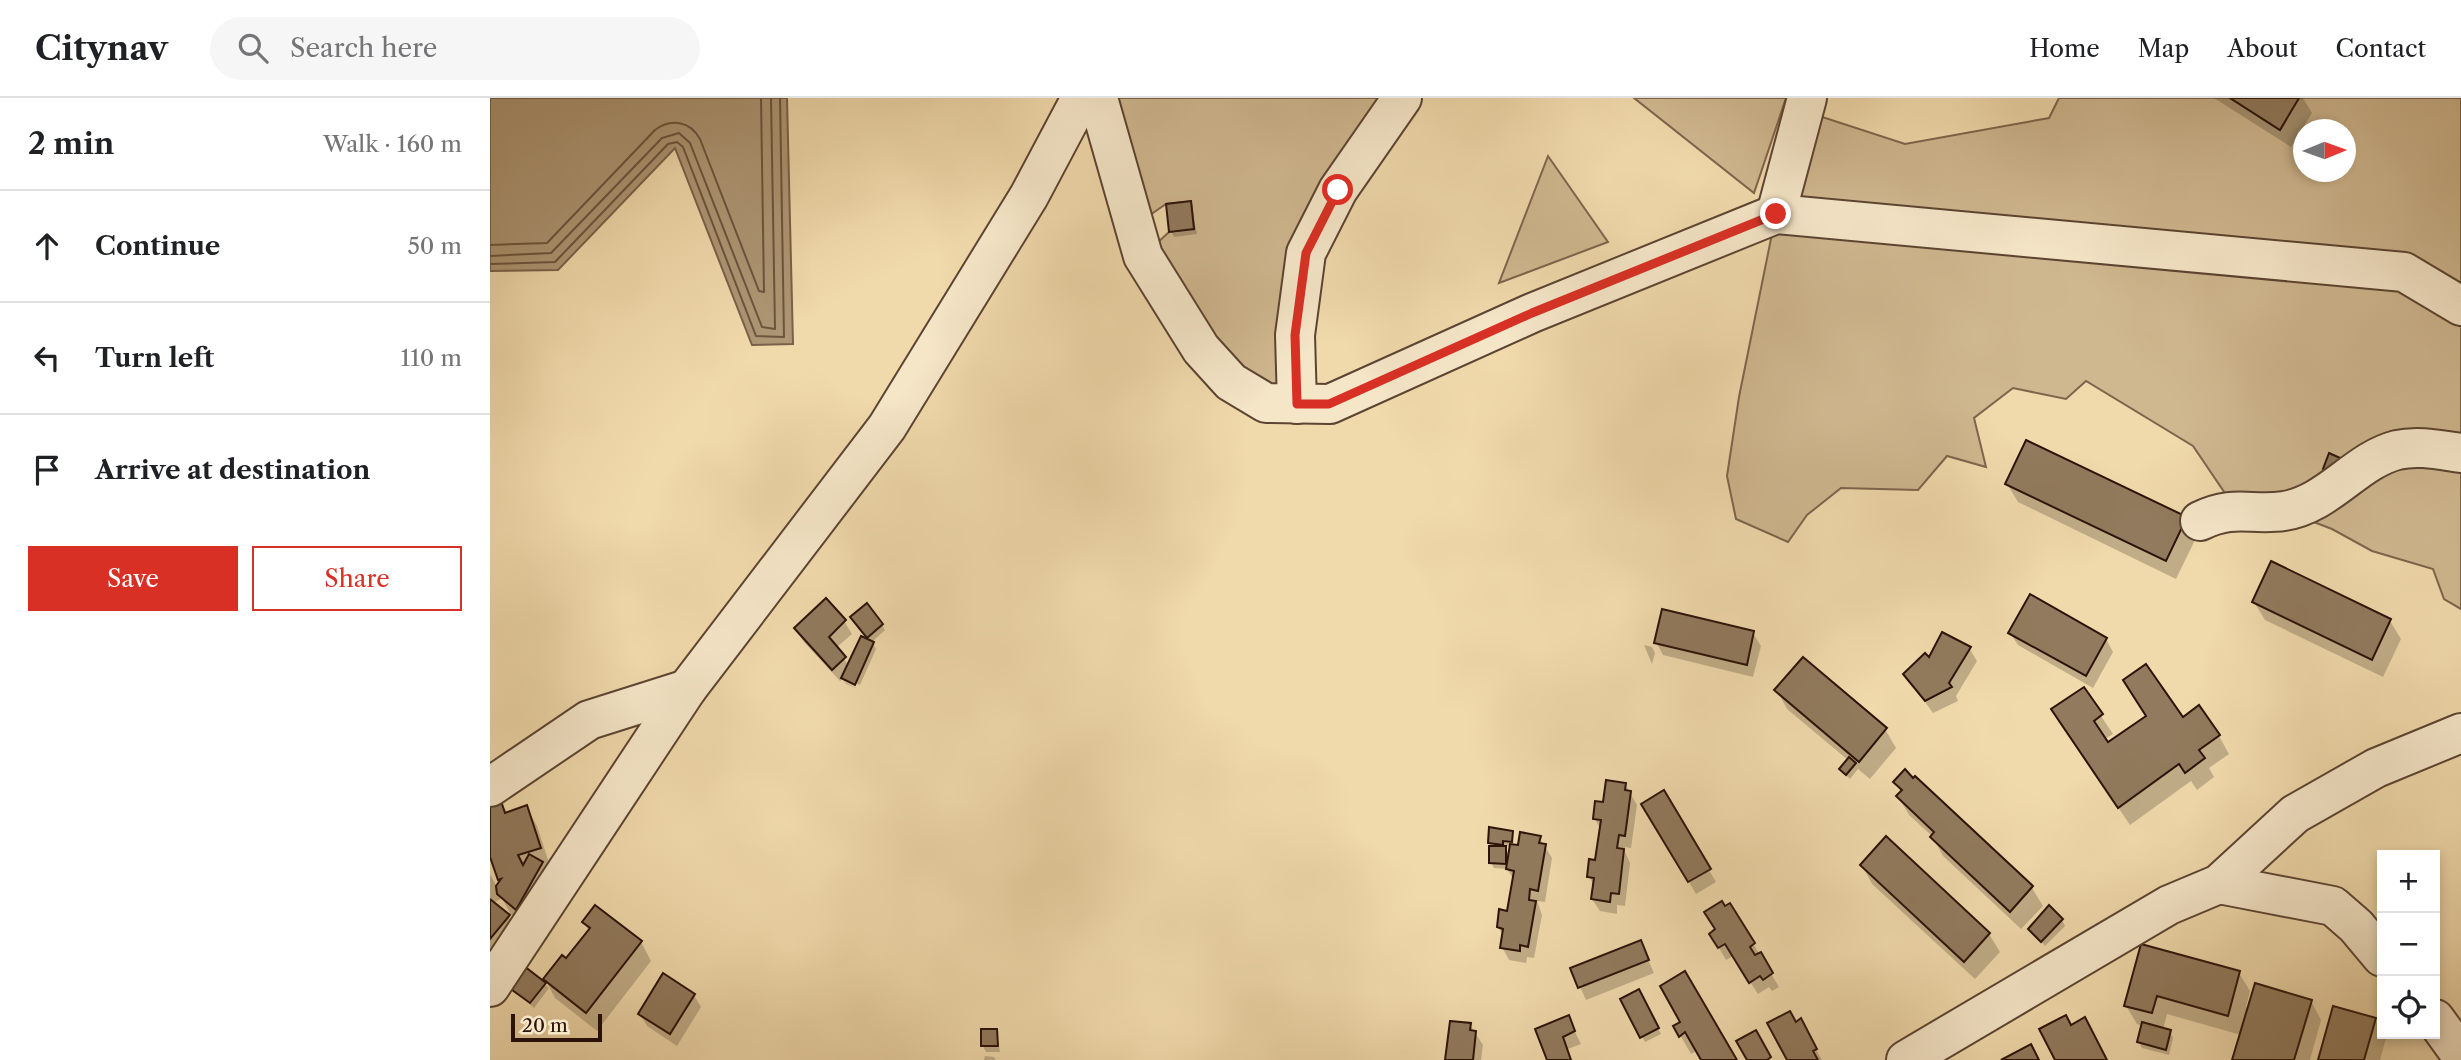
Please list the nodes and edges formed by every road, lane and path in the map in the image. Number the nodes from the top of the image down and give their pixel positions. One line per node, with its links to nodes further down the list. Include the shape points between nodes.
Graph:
1 (1082, 98): 10 (street, via 1029,196 887,427)
2 (1098, 98): 7 (street, via 1143,256 1201,349 1231,382 1266,403)
3 (1402, 98): 7 (street, via 1338,190 1306,253 1295,335)
4 (1807, 98): 5 (street)
5 (1776, 214): 6 (street, via 2404,272); 7 (street, via 1532,313 1329,404)
6 (2461, 306)
7 (1297, 404)
8 (2461, 453): 9 (street, via 2397,450 2369,461 2329,493 2285,511 2222,510)
9 (2200, 521)
10 (687, 689): 12 (street, via 589,720); 15 (street)
11 (2461, 733): 13 (street, via 2376,768 2295,814)
12 (490, 787)
13 (2219, 884): 14 (street, via 2333,906); 18 (street, via 2169,905)
14 (2377, 951)
15 (490, 987)
16 (2440, 1025): 17 (street)
17 (2461, 1055)
18 (1906, 1060)

